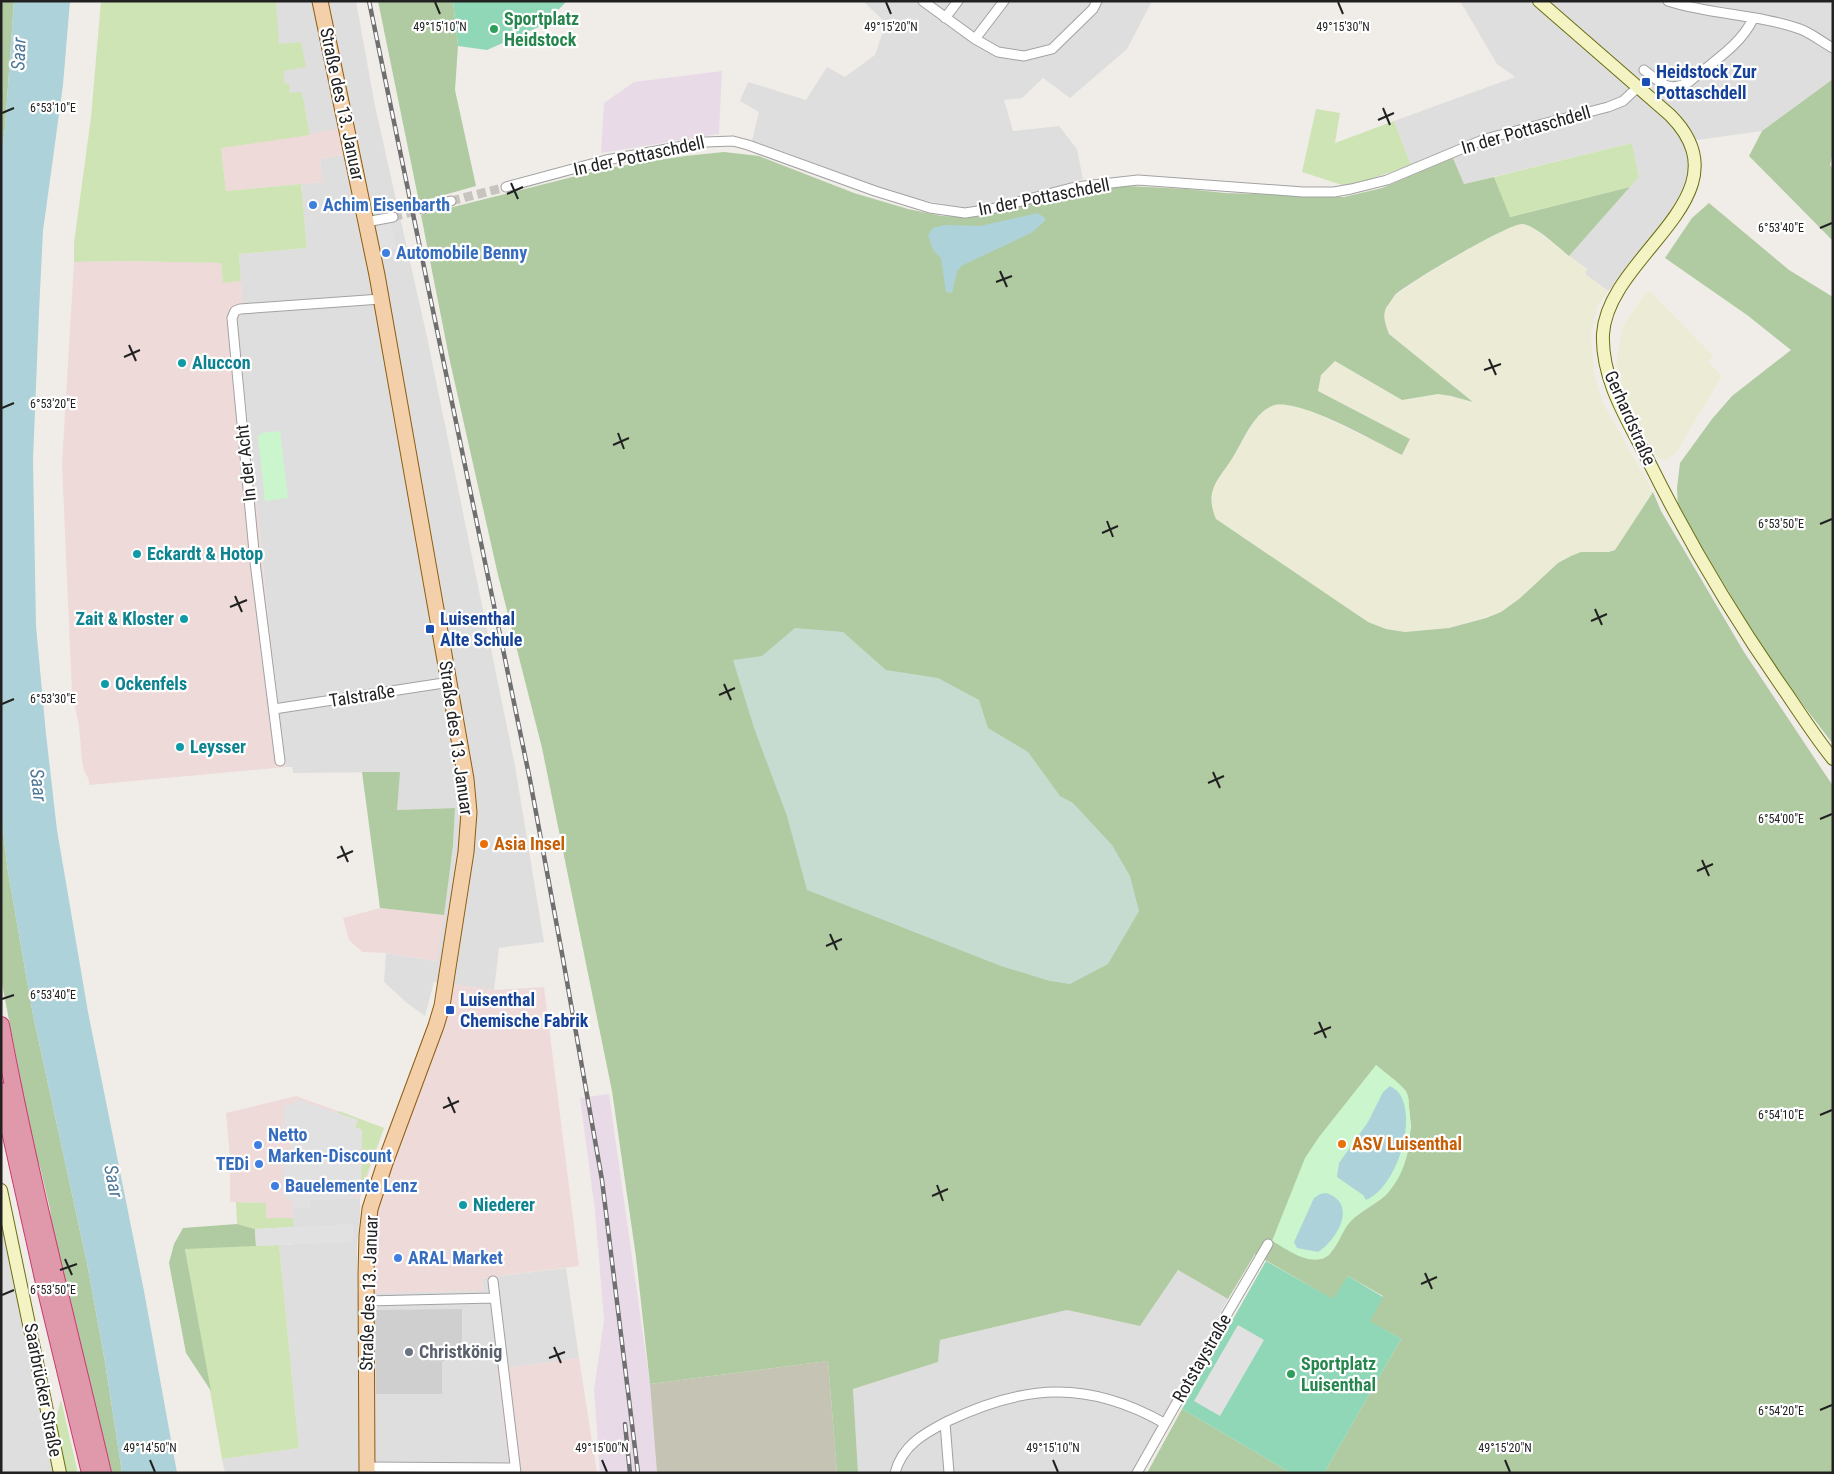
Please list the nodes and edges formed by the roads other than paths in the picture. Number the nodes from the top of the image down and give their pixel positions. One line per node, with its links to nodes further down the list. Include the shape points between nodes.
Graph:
1 (320, 1): 18 (main road, Straße des 13. Januar)
2 (923, 1): 8 (street)
3 (958, 1): 8 (street)
4 (1004, 1): 10 (street)
5 (1096, 1): 10 (street, via 1093,8 1052,49 1024,56 998,52)
6 (1539, 1): 13 (street, Gerhardstraße)
7 (1668, 1): 9 (street)
8 (945, 18): 10 (street)
9 (1753, 19): 11 (street, via 1802,30); 12 (street, via 1741,38 1689,82 1675,88 1667,87)
10 (975, 39)
11 (1833, 48)
12 (1644, 70)
13 (1638, 87): 14 (street, In der Pottaschdell, via 1623,101 1608,107 1485,139 1387,180 1334,192 1138,180 1075,187 964,213 930,208 875,192 748,145 721,140 606,160); 22 (street, Gerhardstraße, via 1683,130 1692,149 1694,172 1681,208 1612,298 1603,333 1606,369 1624,413 1676,515 1749,639)
14 (506, 187)
15 (451, 201): 16 (street)
16 (423, 209)
17 (393, 217): 18 (street)
18 (366, 222): 19 (main road, Straße des 13. Januar)
19 (381, 299): 20 (main road, Straße des 13. Januar); 21 (street, In der Acht, via 240,309 232,318 255,562)
20 (450, 682): 21 (street, Talstraße); 30 (main road, Straße des 13. Januar, via 466,778 469,812 466,852 442,1006 370,1209)
21 (274, 710): 23 (street, In der Acht)
22 (1833, 759)
23 (280, 761)
24 (1, 1025): 37 (highway)
25 (1, 1091): 36 (highway)
26 (1, 1190): 35 (street, Saarbrücker Straße)
27 (1268, 1244): 32 (street, Rotstaystraße)
28 (493, 1281): 29 (street)
29 (494, 1298): 30 (street); 34 (street)
30 (366, 1301): 33 (main road, Straße des 13. Januar)
31 (945, 1423): 32 (street, via 1013,1396 1058,1392 1106,1398 1141,1410); 38 (street, via 915,1440 901,1459); 39 (street)
32 (1164, 1423): 40 (street, Rotstaystraße)
33 (367, 1470): 34 (street)
34 (516, 1470)
35 (60, 1473)
36 (90, 1473)
37 (102, 1473)
38 (896, 1473)
39 (948, 1473)
40 (1137, 1473)

